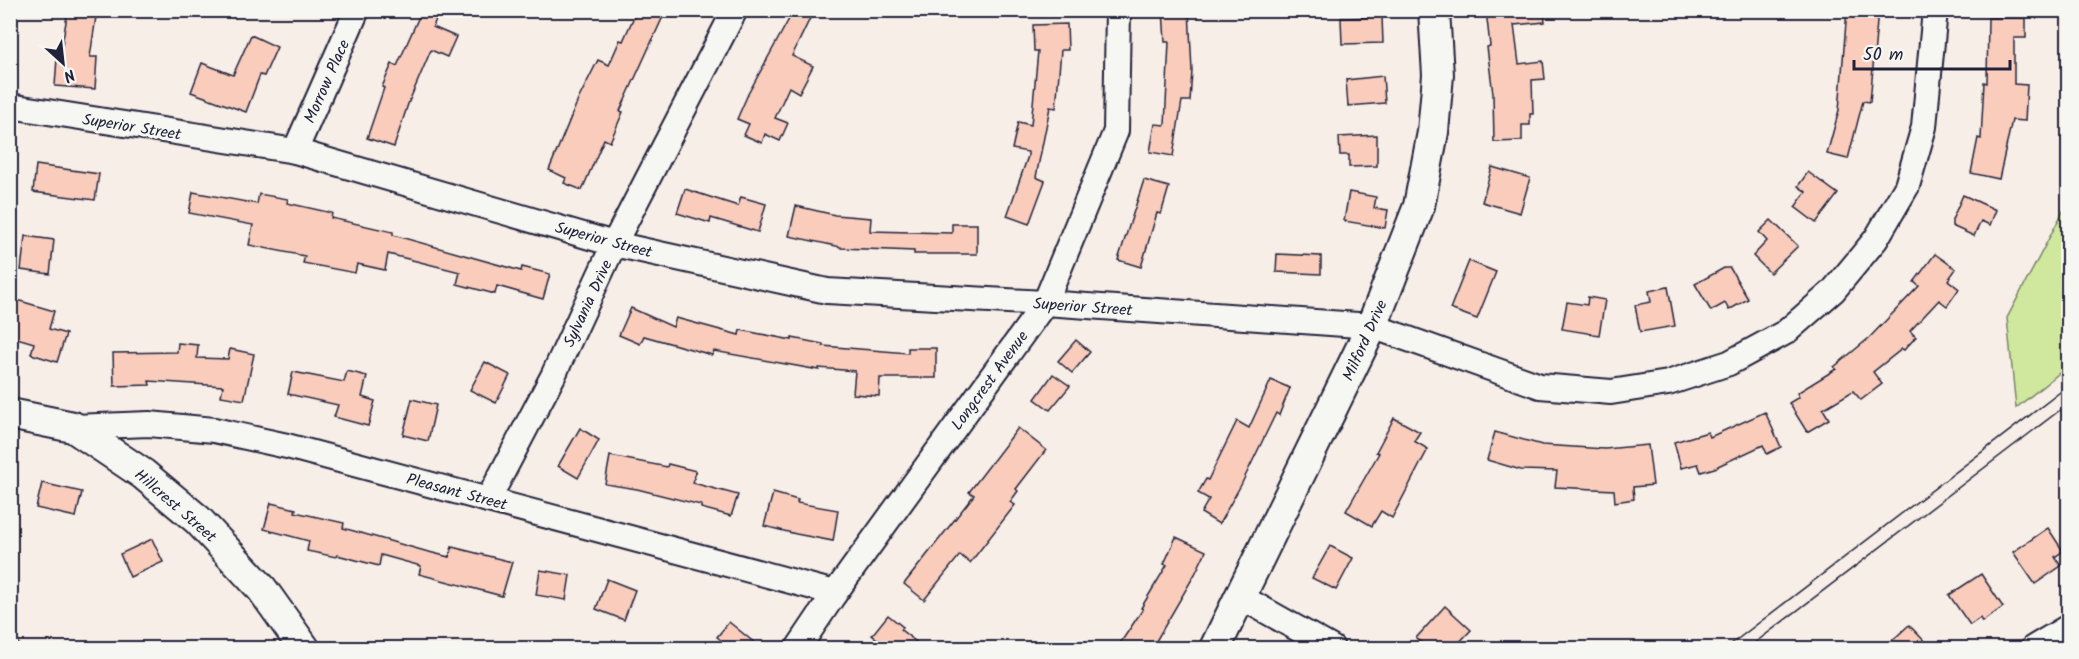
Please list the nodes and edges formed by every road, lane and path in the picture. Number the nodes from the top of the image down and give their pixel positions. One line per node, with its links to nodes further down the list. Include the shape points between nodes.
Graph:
1 (357, 10): 7 (street, Morrow Place)
2 (735, 10): 8 (street, Sylvania Drive)
3 (1118, 10): 9 (street, Longcrest Avenue, via 1116,131)
4 (1434, 10): 10 (street, Milford Drive, via 1438,75 1433,132 1419,206)
5 (1935, 10): 10 (street, Superior Street, via 1924,127 1907,186 1869,248 1833,291 1785,332 1729,363 1668,383 1611,392 1540,386)
6 (10, 106): 7 (street, Superior Street)
7 (295, 152): 8 (street, Superior Street)
8 (614, 244): 9 (street, Superior Street, via 827,291); 13 (street, Sylvania Drive, via 553,376)
9 (1045, 303): 10 (street, Superior Street); 14 (street, Longcrest Avenue)
10 (1372, 326): 15 (street, Milford Drive)
11 (10, 414): 12 (street, Hillcrest Street)
12 (73, 427): 13 (street, Pleasant Street, via 149,424 214,429); 17 (street, Hillcrest Street, via 143,474 198,520 262,589)
13 (488, 500): 14 (street, Pleasant Street)
14 (835, 593): 18 (street, Longcrest Avenue)
15 (1241, 597): 19 (street, Milford Drive); 20 (street)
16 (2068, 627): 21 (street)
17 (304, 648)
18 (798, 648)
19 (1215, 648)
20 (1332, 648)
21 (2033, 648)

